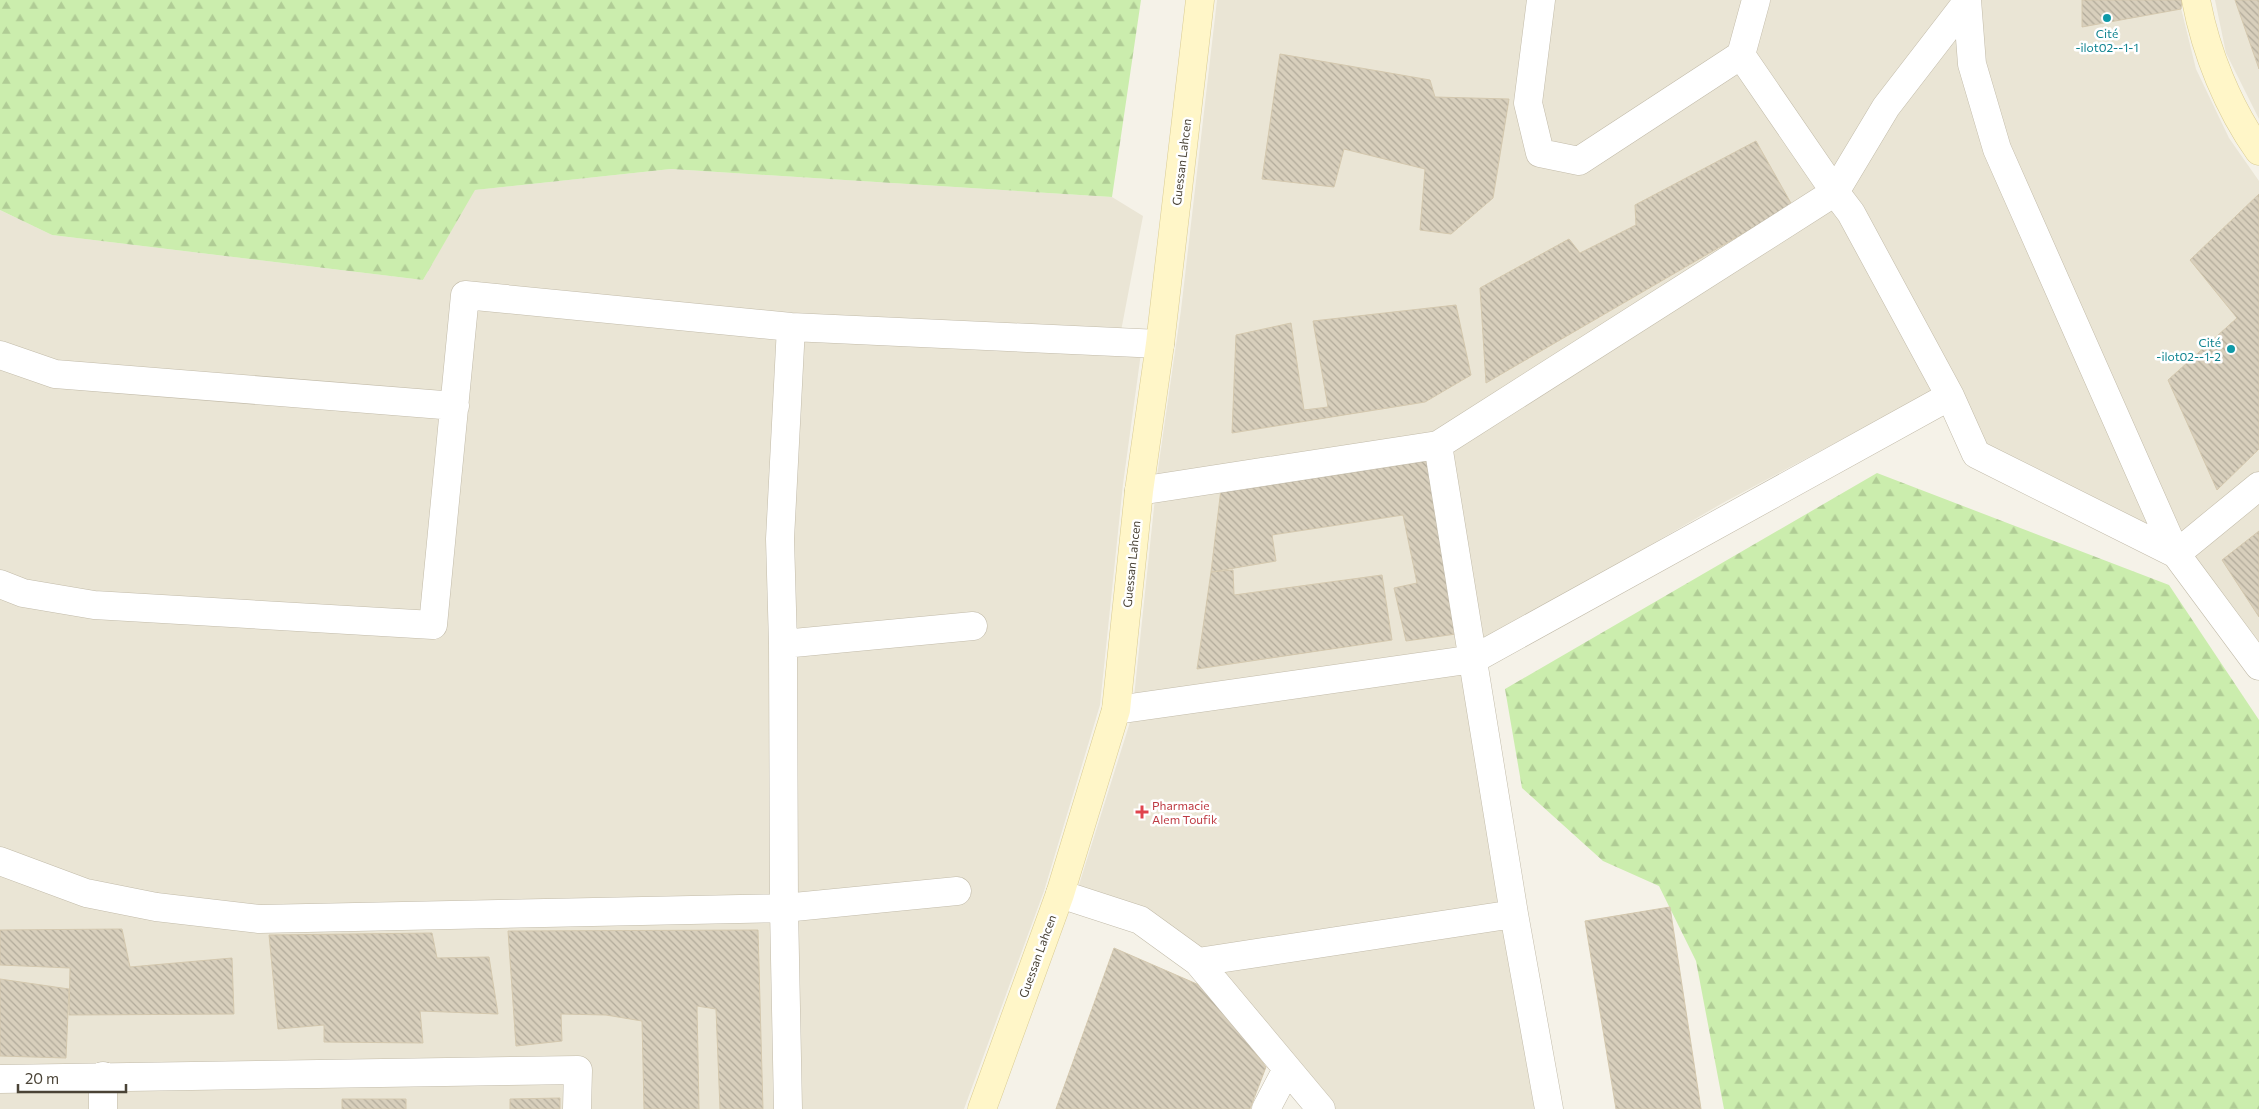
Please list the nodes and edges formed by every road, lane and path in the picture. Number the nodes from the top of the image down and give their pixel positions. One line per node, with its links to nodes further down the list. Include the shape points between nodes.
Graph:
1 (1200, 0): 10 (main road, Guessan Lahcen)
2 (1541, 0): 6 (street, via 1528,103 1540,153 1579,162)
3 (1756, 0): 6 (street)
4 (2196, 0): 7 (main road, via 2212,63 2246,132)
5 (1967, 1): 8 (street, via 1886,107); 17 (street, via 1972,64 1997,149)
6 (1741, 55): 8 (street)
7 (2259, 151)
8 (1835, 192): 12 (street, via 1851,213); 14 (street)
9 (791, 328): 10 (street); 13 (street, via 465,294); 20 (street, via 780,539)
10 (1160, 344): 16 (main road, Guessan Lahcen)
11 (0, 356): 13 (street, via 55,374)
12 (1950, 396): 17 (street, via 1976,454); 21 (street)
13 (455, 406): 18 (street, via 433,625 94,605 23,593)
14 (1438, 445): 16 (street); 21 (street)
15 (2259, 486): 17 (street)
16 (1139, 491): 23 (main road, Guessan Lahcen)
17 (2176, 554): 22 (street)
18 (0, 584)
19 (973, 626): 20 (street)
20 (783, 644): 27 (street)
21 (1474, 659): 23 (street); 28 (street)
22 (2259, 666)
23 (1116, 710): 26 (main road, Guessan Lahcen)
24 (0, 861): 27 (street, via 86,893 156,907 259,919)
25 (958, 890): 27 (street)
26 (1060, 894): 29 (street, via 1140,920); 36 (main road, Guessan Lahcen)
27 (784, 908): 35 (street)
28 (1514, 914): 29 (street); 39 (street)
29 (1198, 962): 30 (street)
30 (1286, 1069): 37 (street); 38 (street)
31 (103, 1076): 32 (street); 33 (street); 34 (street, via 578,1070)
32 (0, 1079)
33 (103, 1109)
34 (577, 1109)
35 (788, 1109)
36 (982, 1109)
37 (1266, 1109)
38 (1320, 1109)
39 (1549, 1109)

